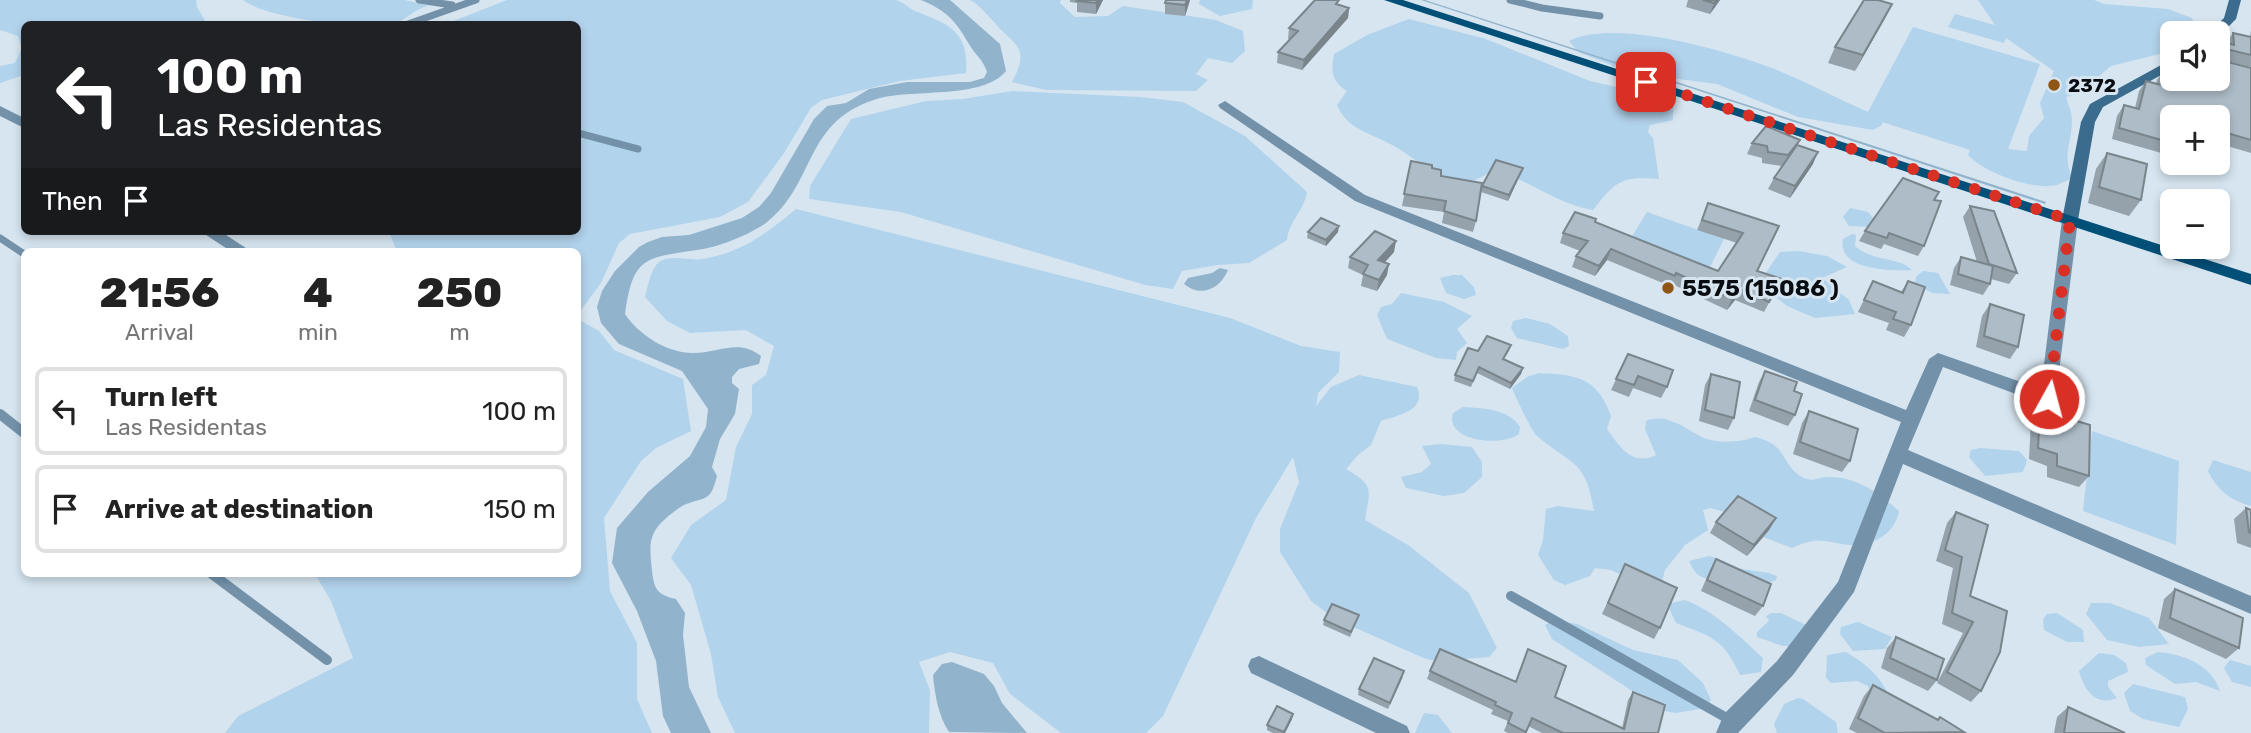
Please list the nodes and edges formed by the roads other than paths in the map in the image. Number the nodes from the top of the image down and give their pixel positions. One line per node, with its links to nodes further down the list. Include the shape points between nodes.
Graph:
1 (419, 0): 6 (lane)
2 (476, 0): 6 (lane)
3 (1390, 0): 16 (main road)
4 (1510, 0): 7 (lane)
5 (2235, 0): 9 (main road)
6 (461, 5): 8 (lane)
7 (1600, 16)
8 (416, 21)
9 (2228, 21)
10 (2160, 70): 16 (main road, via 2097,104 2088,122)
11 (1225, 105): 23 (street, via 1360,198)
12 (0, 110): 13 (street)
13 (21, 122)
14 (581, 134): 15 (lane)
15 (638, 149)
16 (2070, 220): 21 (main road); 23 (street, via 2049,399 1938,359)
17 (215, 235): 19 (street)
18 (0, 238): 20 (lane)
19 (237, 248)
20 (21, 252)
21 (2251, 280)
22 (0, 414): 24 (lane)
23 (1911, 419): 25 (street)
24 (21, 431)
25 (1898, 454): 28 (street); 31 (street, via 1847,586 1785,668)
26 (216, 577): 29 (lane)
27 (1511, 596): 31 (lane)
28 (2251, 605)
29 (327, 660)
30 (1258, 666): 32 (street)
31 (1730, 727)
32 (1399, 733)

